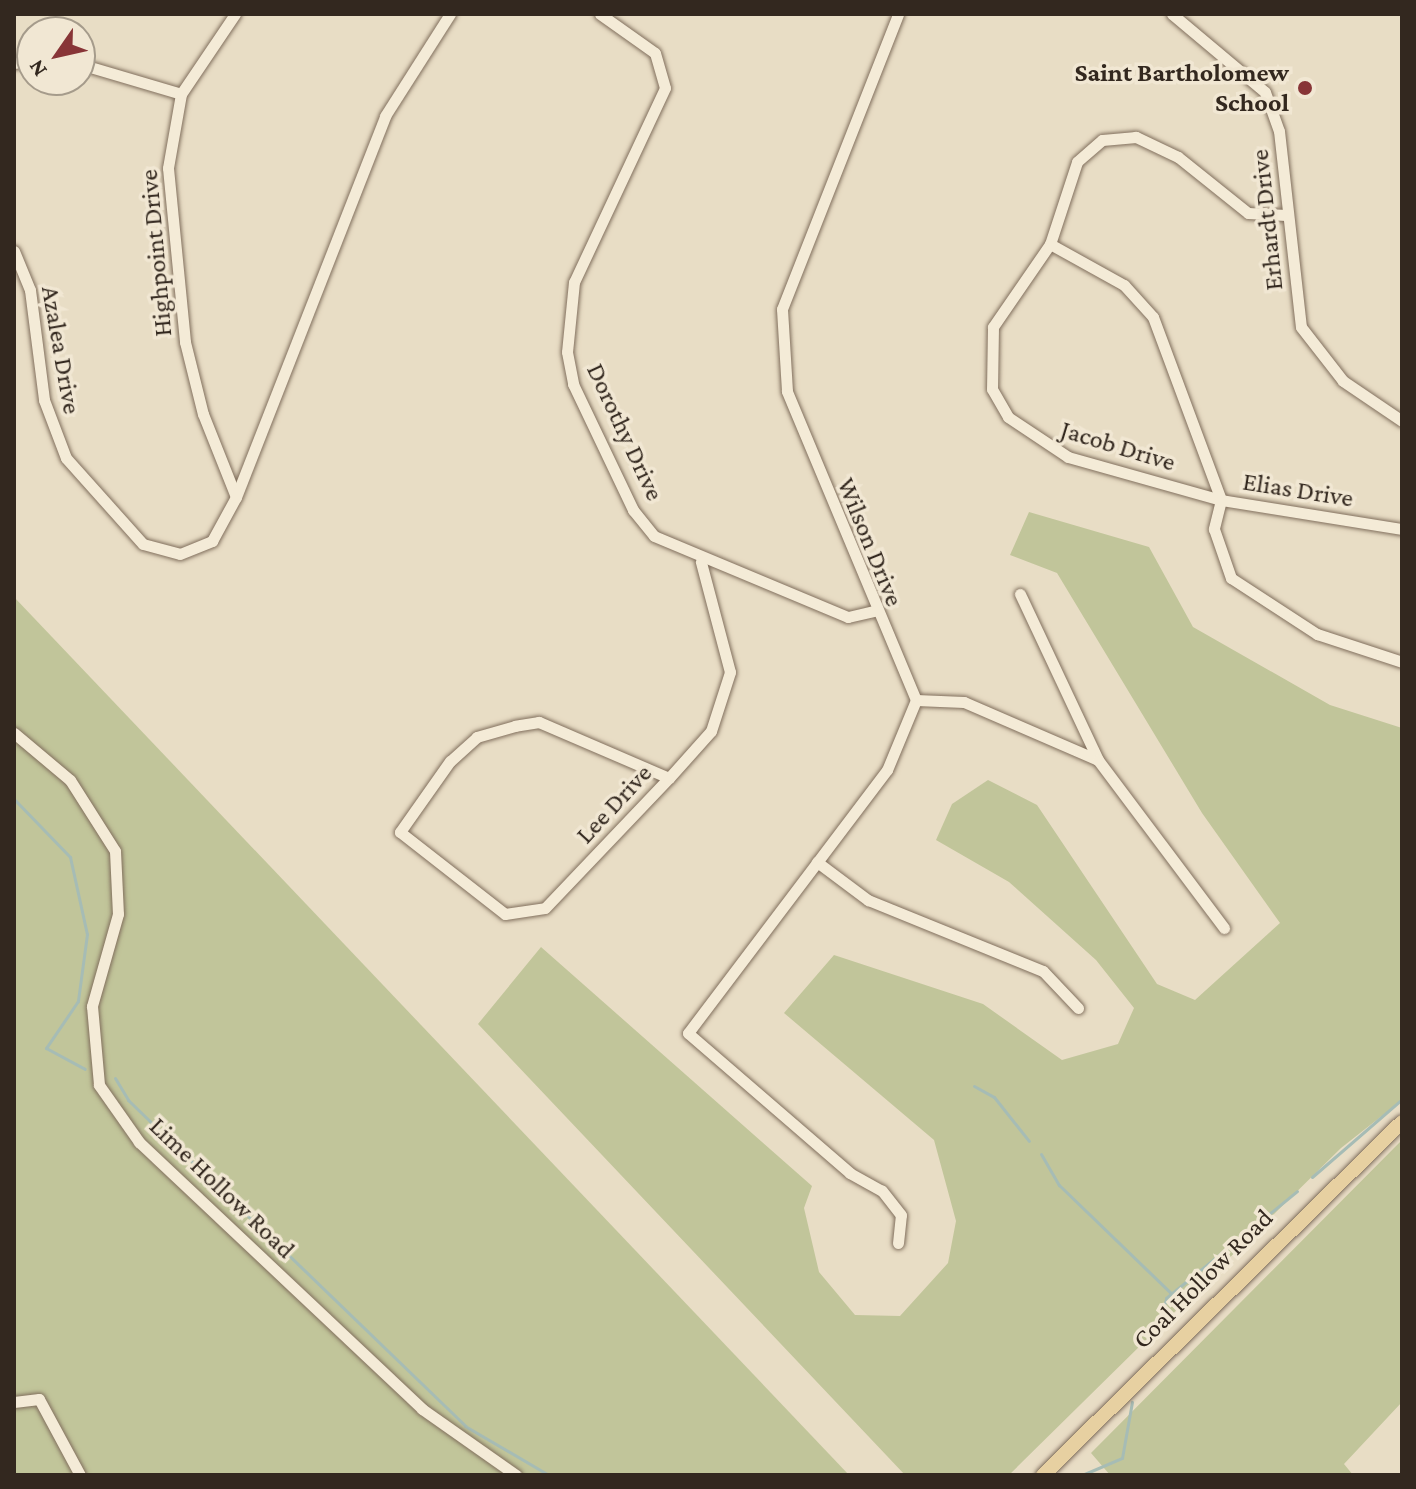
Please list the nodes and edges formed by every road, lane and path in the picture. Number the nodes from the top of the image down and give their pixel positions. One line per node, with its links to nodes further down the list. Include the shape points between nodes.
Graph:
1 (235, 14): 7 (street, Highpoint Drive)
2 (450, 14): 12 (street, via 385,116)
3 (600, 14): 15 (street, Dorothy Drive, via 655,53 665,88 574,282 567,352 573,384 633,510 654,536)
4 (898, 14): 17 (street, Wilson Drive, via 782,309 787,391)
5 (1172, 14): 8 (street, Erhardt Drive, via 1265,92 1279,131)
6 (96, 69): 7 (street)
7 (181, 94): 12 (street, Highpoint Drive, via 168,168 185,342 203,414)
8 (1286, 215): 9 (street, Jacob Drive, via 1248,213 1178,157 1136,137 1102,140 1077,162); 11 (street, Erhardt Drive, via 1307,337 1343,381)
9 (1050, 244): 13 (street, via 1124,285 1153,317); 13 (street, Jacob Drive, via 993,327 987,365 1008,417 1068,457)
10 (14, 251): 12 (street, Azalea Drive, via 30,290 54,433 97,498 143,544 180,554 212,541)
11 (1402, 421)
12 (236, 497)
13 (1221, 500): 14 (street, Elias Drive); 18 (street, Elias Drive, via 1214,529 1231,578 1317,634)
14 (1402, 529)
15 (701, 562): 17 (street, Dorothy Drive, via 848,617); 22 (street, Lee Drive, via 730,672 711,731)
16 (1020, 594): 21 (street)
17 (874, 611): 19 (street, Wilson Drive)
18 (1402, 662)
19 (916, 700): 21 (street, via 964,702); 23 (street, via 887,770)
20 (14, 733): 30 (street, Lime Hollow Road, via 70,780 115,851 118,914 92,1006 99,1085 139,1142 422,1409)
21 (1098, 760): 24 (street)
22 (669, 778): 22 (street, Lee Drive, via 545,908 505,914 400,832 450,761 477,737 515,726 539,722)
23 (817, 862): 25 (street, via 868,900 1043,971); 27 (street, via 688,1033 850,1173 882,1191 901,1215)
24 (1224, 928)
25 (1078, 1008)
26 (1402, 1122): 31 (main road, Coal Hollow Road)
27 (898, 1243)
28 (14, 1402): 29 (street, via 39,1399)
29 (80, 1475)
30 (516, 1475)
31 (1043, 1475)

